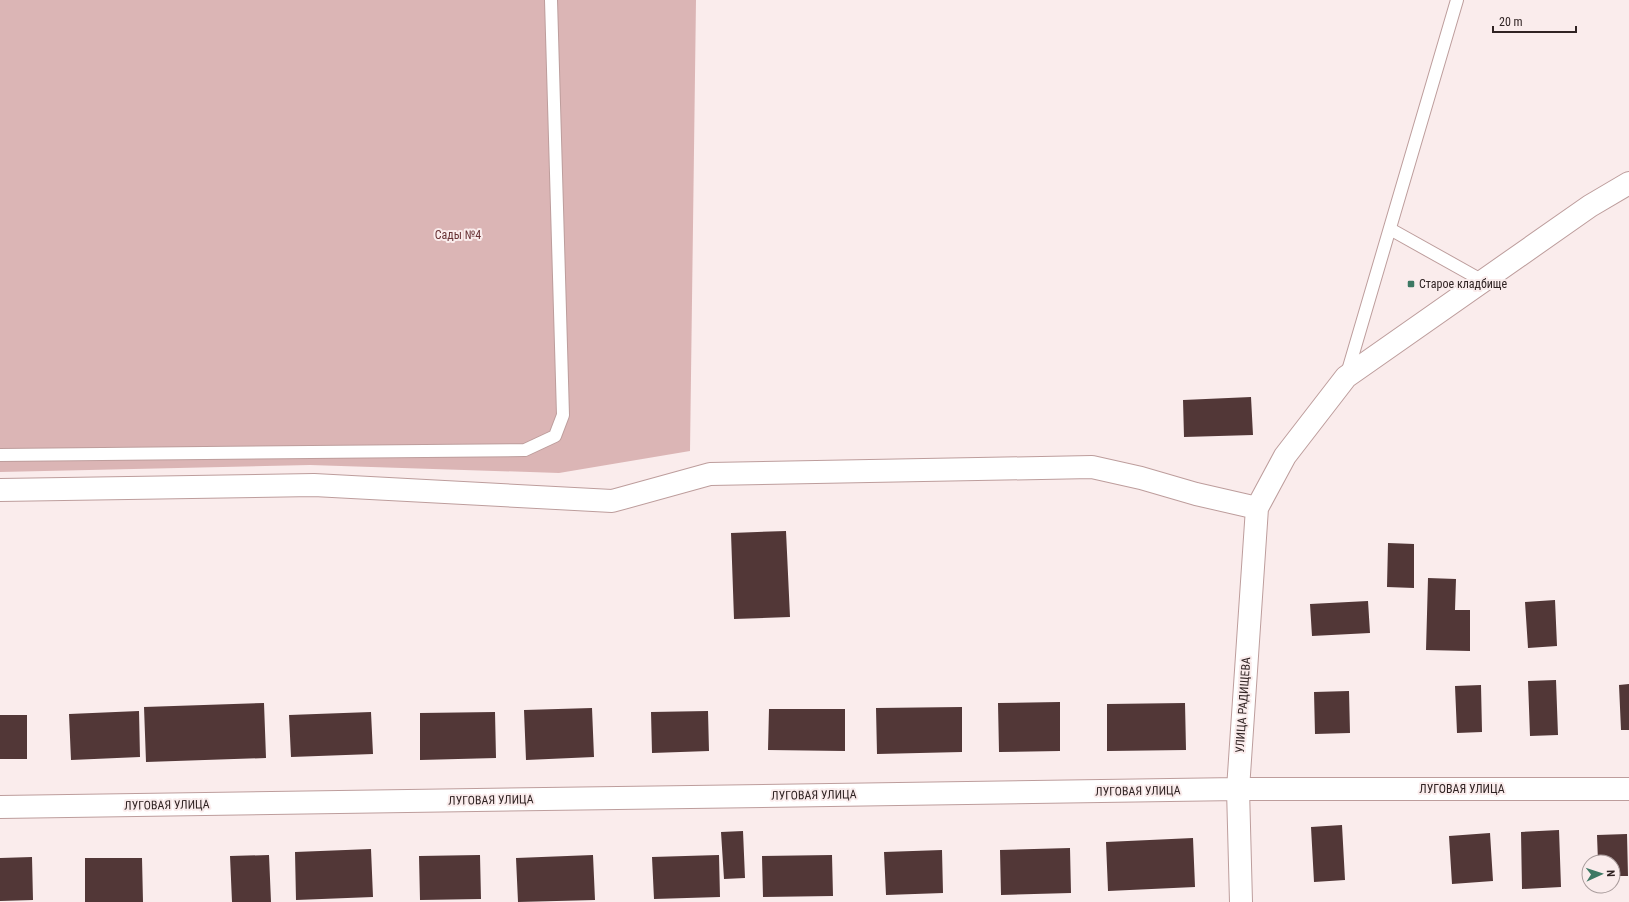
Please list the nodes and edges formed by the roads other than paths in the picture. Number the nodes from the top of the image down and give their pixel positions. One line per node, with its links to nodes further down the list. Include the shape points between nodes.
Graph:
1 (551, 0): 7 (lane, via 563,415 555,436 525,450)
2 (1457, 0): 4 (lane)
3 (1629, 183): 5 (street, via 1590,206)
4 (1390, 229): 5 (lane); 6 (lane)
5 (1483, 281): 6 (street)
6 (1346, 377): 9 (street, via 1285,456)
7 (0, 455)
8 (0, 490): 9 (street, via 314,485 612,501 710,474 1092,468 1142,478)
9 (1257, 508): 10 (street, УЛИЦА РАДИЩЕВА)
10 (1238, 789): 11 (street, ЛУГОВАЯ УЛИЦА); 12 (street, ЛУГОВАЯ УЛИЦА); 13 (street, УЛИЦА РАДИЩЕВА)
11 (1629, 789)
12 (0, 807)
13 (1241, 902)

